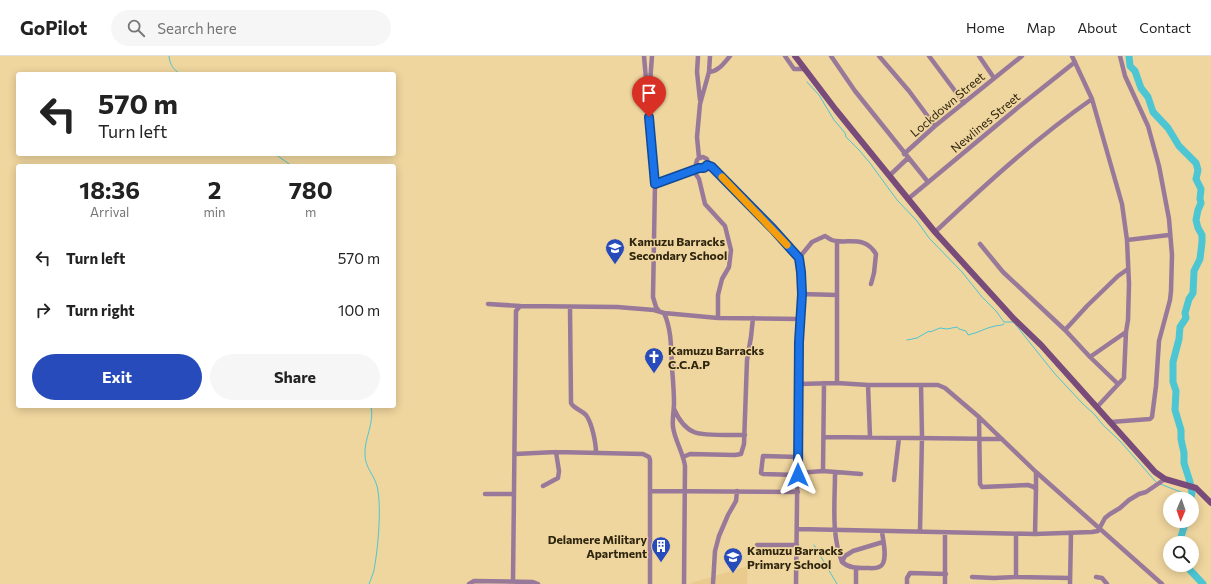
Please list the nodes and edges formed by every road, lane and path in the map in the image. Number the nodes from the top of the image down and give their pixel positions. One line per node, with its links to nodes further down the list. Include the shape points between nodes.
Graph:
1 (644, 56): 21 (street)
2 (652, 56): 21 (street)
3 (698, 56): 22 (street)
4 (710, 56): 17 (street)
5 (730, 56): 17 (street, via 721,66)
6 (785, 56): 16 (street, via 794,69)
7 (795, 56): 16 (street)
8 (831, 56): 24 (street)
9 (880, 56): 23 (street)
10 (929, 56): 20 (street)
11 (979, 56): 18 (street)
12 (1022, 56): 18 (street, Lockdown Street)
13 (1072, 56): 15 (street)
14 (1120, 56): 34 (street, via 1125,76 1148,126 1159,166 1166,197)
15 (1075, 62): 19 (street); 30 (street, Newlines Street)
16 (804, 69): 29 (street)
17 (709, 72): 22 (street)
18 (994, 78): 20 (street, Lockdown Street)
19 (1092, 99): 33 (street, via 1043,136 970,198); 35 (street, via 1122,204)
20 (964, 102): 23 (street, Lockdown Street)
21 (648, 104): 31 (street)
22 (700, 104): 25 (street, via 697,137)
23 (935, 126): 24 (street, Lockdown Street)
24 (906, 156): 29 (street, Lockdown Street); 30 (street)
25 (699, 158): 26 (street, via 706,158); 27 (street, via 696,163)
26 (707, 165): 27 (street); 38 (street, via 749,204)
27 (699, 168): 28 (street)
28 (693, 170): 31 (street); 47 (street, via 699,179 705,204 726,229 732,250 729,267 722,279 718,295)
29 (889, 176): 32 (street)
30 (928, 182): 32 (street, Newlines Street)
31 (655, 184): 46 (street, via 653,298)
32 (908, 198): 33 (street)
33 (935, 232): 59 (street)
34 (1169, 235): 35 (street); 62 (street, via 1172,255 1171,291 1159,341 1152,417)
35 (1127, 240): 39 (street)
36 (837, 242): 38 (street, via 825,236 816,239); 40 (street, via 861,241 875,252); 42 (street)
37 (980, 244): 50 (street, via 1003,272)
38 (799, 258): 41 (street)
39 (1128, 269): 50 (street); 51 (street)
40 (871, 284)
41 (802, 294): 42 (street); 49 (street)
42 (837, 295): 54 (street)
43 (488, 304): 44 (street)
44 (520, 306): 45 (street); 72 (street, via 515,317)
45 (570, 307): 46 (street); 71 (street, via 572,403 586,416 595,439)
46 (661, 312): 47 (street); 60 (street, via 667,322 670,338)
47 (718, 318): 48 (street)
48 (753, 318): 49 (street); 63 (street, via 747,360)
49 (800, 319): 55 (street)
50 (1065, 330): 52 (street)
51 (1126, 332): 52 (street); 56 (street, via 1124,376)
52 (1090, 357): 56 (street)
53 (824, 383): 54 (street); 55 (street); 64 (street)
54 (837, 383): 57 (street)
55 (799, 384): 74 (street)
56 (1118, 384): 59 (street)
57 (868, 385): 58 (street); 65 (street)
58 (921, 385): 61 (street, via 938,385 945,388); 66 (street)
59 (1097, 407): 62 (street)
60 (674, 409): 63 (street, via 683,424 695,433); 73 (street, via 673,428)
61 (979, 417): 68 (street); 69 (street)
62 (1111, 422): 80 (street, via 1155,472)
63 (745, 435): 73 (street, via 743,450 739,455 687,454)
64 (824, 437): 65 (street); 75 (street)
65 (870, 437): 67 (street)
66 (922, 437): 67 (street); 68 (street); 94 (street)
67 (899, 438): 81 (street)
68 (978, 438): 69 (street); 83 (street, via 980,486 1028,485)
69 (1002, 439): 76 (street)
70 (556, 452): 71 (street); 72 (street); 82 (street, via 558,478)
71 (596, 453): 84 (street, via 646,455 650,460)
72 (515, 454): 89 (street)
73 (683, 457): 85 (street)
74 (798, 457): 78 (street); 78 (street, via 763,456 761,473)
75 (823, 471): 77 (street); 78 (street)
76 (1036, 472): 83 (street); 91 (street)
77 (835, 473): 79 (street); 93 (street)
78 (798, 474): 87 (street)
79 (860, 474)
80 (1165, 479): 90 (street, via 1196,488); 91 (street, via 1129,500 1106,518)
81 (894, 480)
82 (543, 486)
83 (1036, 490): 98 (street)
84 (650, 491): 85 (street); 115 (street)
85 (684, 491): 86 (street); 116 (street)
86 (738, 492): 87 (street); 117 (street, via 719,536 715,551)
87 (798, 492): 92 (street)
88 (485, 494): 89 (street)
89 (514, 494): 112 (street)
90 (1211, 503)
91 (1100, 528): 99 (street, via 1095,532); 126 (street)
92 (798, 529): 93 (street); 102 (street)
93 (836, 530): 95 (street); 103 (street, via 838,554)
94 (920, 531): 95 (street); 96 (street)
95 (882, 532): 100 (street)
96 (945, 532): 97 (street); 105 (street)
97 (1016, 534): 98 (street); 106 (street)
98 (1035, 534): 99 (street)
99 (1071, 534): 111 (street)
100 (883, 542): 103 (street, via 853,551 845,556); 104 (street, via 885,551 882,565)
101 (757, 545): 102 (street)
102 (797, 545): 118 (street)
103 (842, 562): 104 (street)
104 (856, 568): 119 (street)
105 (946, 574): 120 (street, via 910,573); 121 (street)
106 (1016, 576): 109 (street); 110 (street)
107 (972, 577): 109 (street)
108 (1096, 577): 125 (street, via 1102,578)
109 (994, 578): 122 (street)
110 (1037, 578): 111 (street); 123 (street)
111 (1070, 578): 124 (street)
112 (513, 581): 113 (street, via 474,581); 114 (street)
113 (469, 584)
114 (538, 584)
115 (650, 584)
116 (684, 584)
117 (713, 584)
118 (796, 584)
119 (856, 584)
120 (907, 584)
121 (945, 584)
122 (994, 584)
123 (1036, 584)
124 (1070, 584)
125 (1107, 584)
126 (1162, 584)

